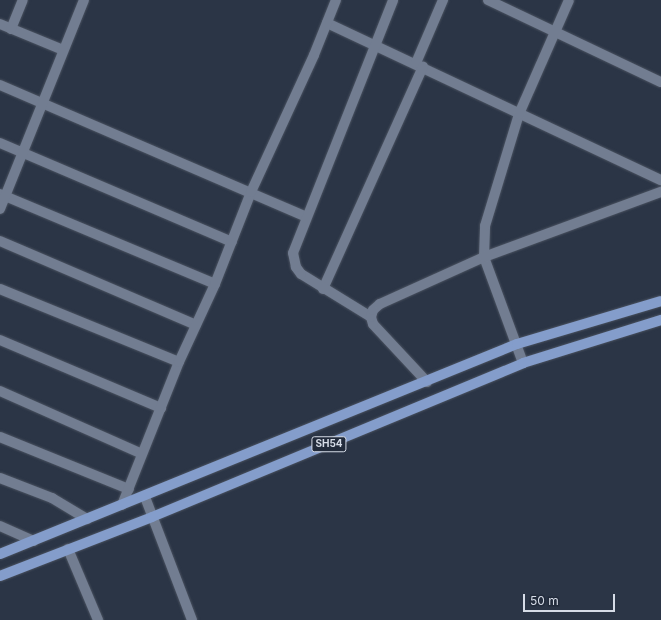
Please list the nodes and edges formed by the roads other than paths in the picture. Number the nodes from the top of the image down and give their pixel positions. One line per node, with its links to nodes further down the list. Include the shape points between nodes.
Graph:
1 (23, 0): 10 (street)
2 (84, 0): 13 (street)
3 (336, 0): 8 (street)
4 (394, 0): 12 (street)
5 (443, 0): 14 (street)
6 (488, 0): 11 (street)
7 (569, 0): 11 (street)
8 (327, 23): 12 (street); 22 (street)
9 (0, 24): 10 (street)
10 (11, 29): 13 (street)
11 (555, 31): 15 (street); 18 (street)
12 (375, 46): 14 (street); 26 (street)
13 (64, 50): 17 (street)
14 (419, 65): 18 (street); 32 (street)
15 (661, 82)
16 (0, 85): 17 (street)
17 (42, 101): 20 (street); 22 (street)
18 (519, 114): 21 (street); 29 (street, via 488,212 483,240)
19 (0, 143): 20 (street)
20 (21, 153): 24 (street); 28 (street)
21 (661, 180)
22 (251, 192): 26 (street); 28 (street)
23 (661, 192): 29 (street)
24 (3, 195): 25 (street); 30 (street)
25 (0, 209)
26 (306, 216): 32 (street, via 293,253 294,261 301,274)
27 (0, 241): 36 (street)
28 (232, 242): 30 (street)
29 (484, 257): 34 (street, via 380,304 373,310); 38 (street)
30 (215, 284): 36 (street)
31 (0, 289): 39 (street)
32 (323, 289): 34 (street)
33 (661, 301): 38 (main road, SH54)
34 (371, 317): 41 (street, via 373,324)
35 (661, 320): 40 (main road, SH54)
36 (196, 325): 39 (street)
37 (0, 340): 43 (street)
38 (517, 344): 40 (street); 41 (main road, SH54)
39 (179, 362): 43 (street)
40 (523, 363): 50 (main road, SH54)
41 (427, 382): 48 (main road, SH54)
42 (0, 391): 45 (street)
43 (161, 408): 45 (street)
44 (0, 437): 47 (street)
45 (142, 454): 47 (street)
46 (0, 478): 51 (street, via 52,498)
47 (129, 489): 49 (street)
48 (145, 497): 49 (main road, SH54); 50 (street)
49 (122, 505): 51 (main road, SH54)
50 (152, 517): 54 (main road, SH54); 58 (street)
51 (87, 519): 53 (main road, SH54)
52 (0, 526): 53 (street)
53 (34, 541): 55 (main road, SH54)
54 (68, 549): 56 (main road, SH54); 57 (street)
55 (0, 554)
56 (0, 576)
57 (98, 620)
58 (192, 620)

